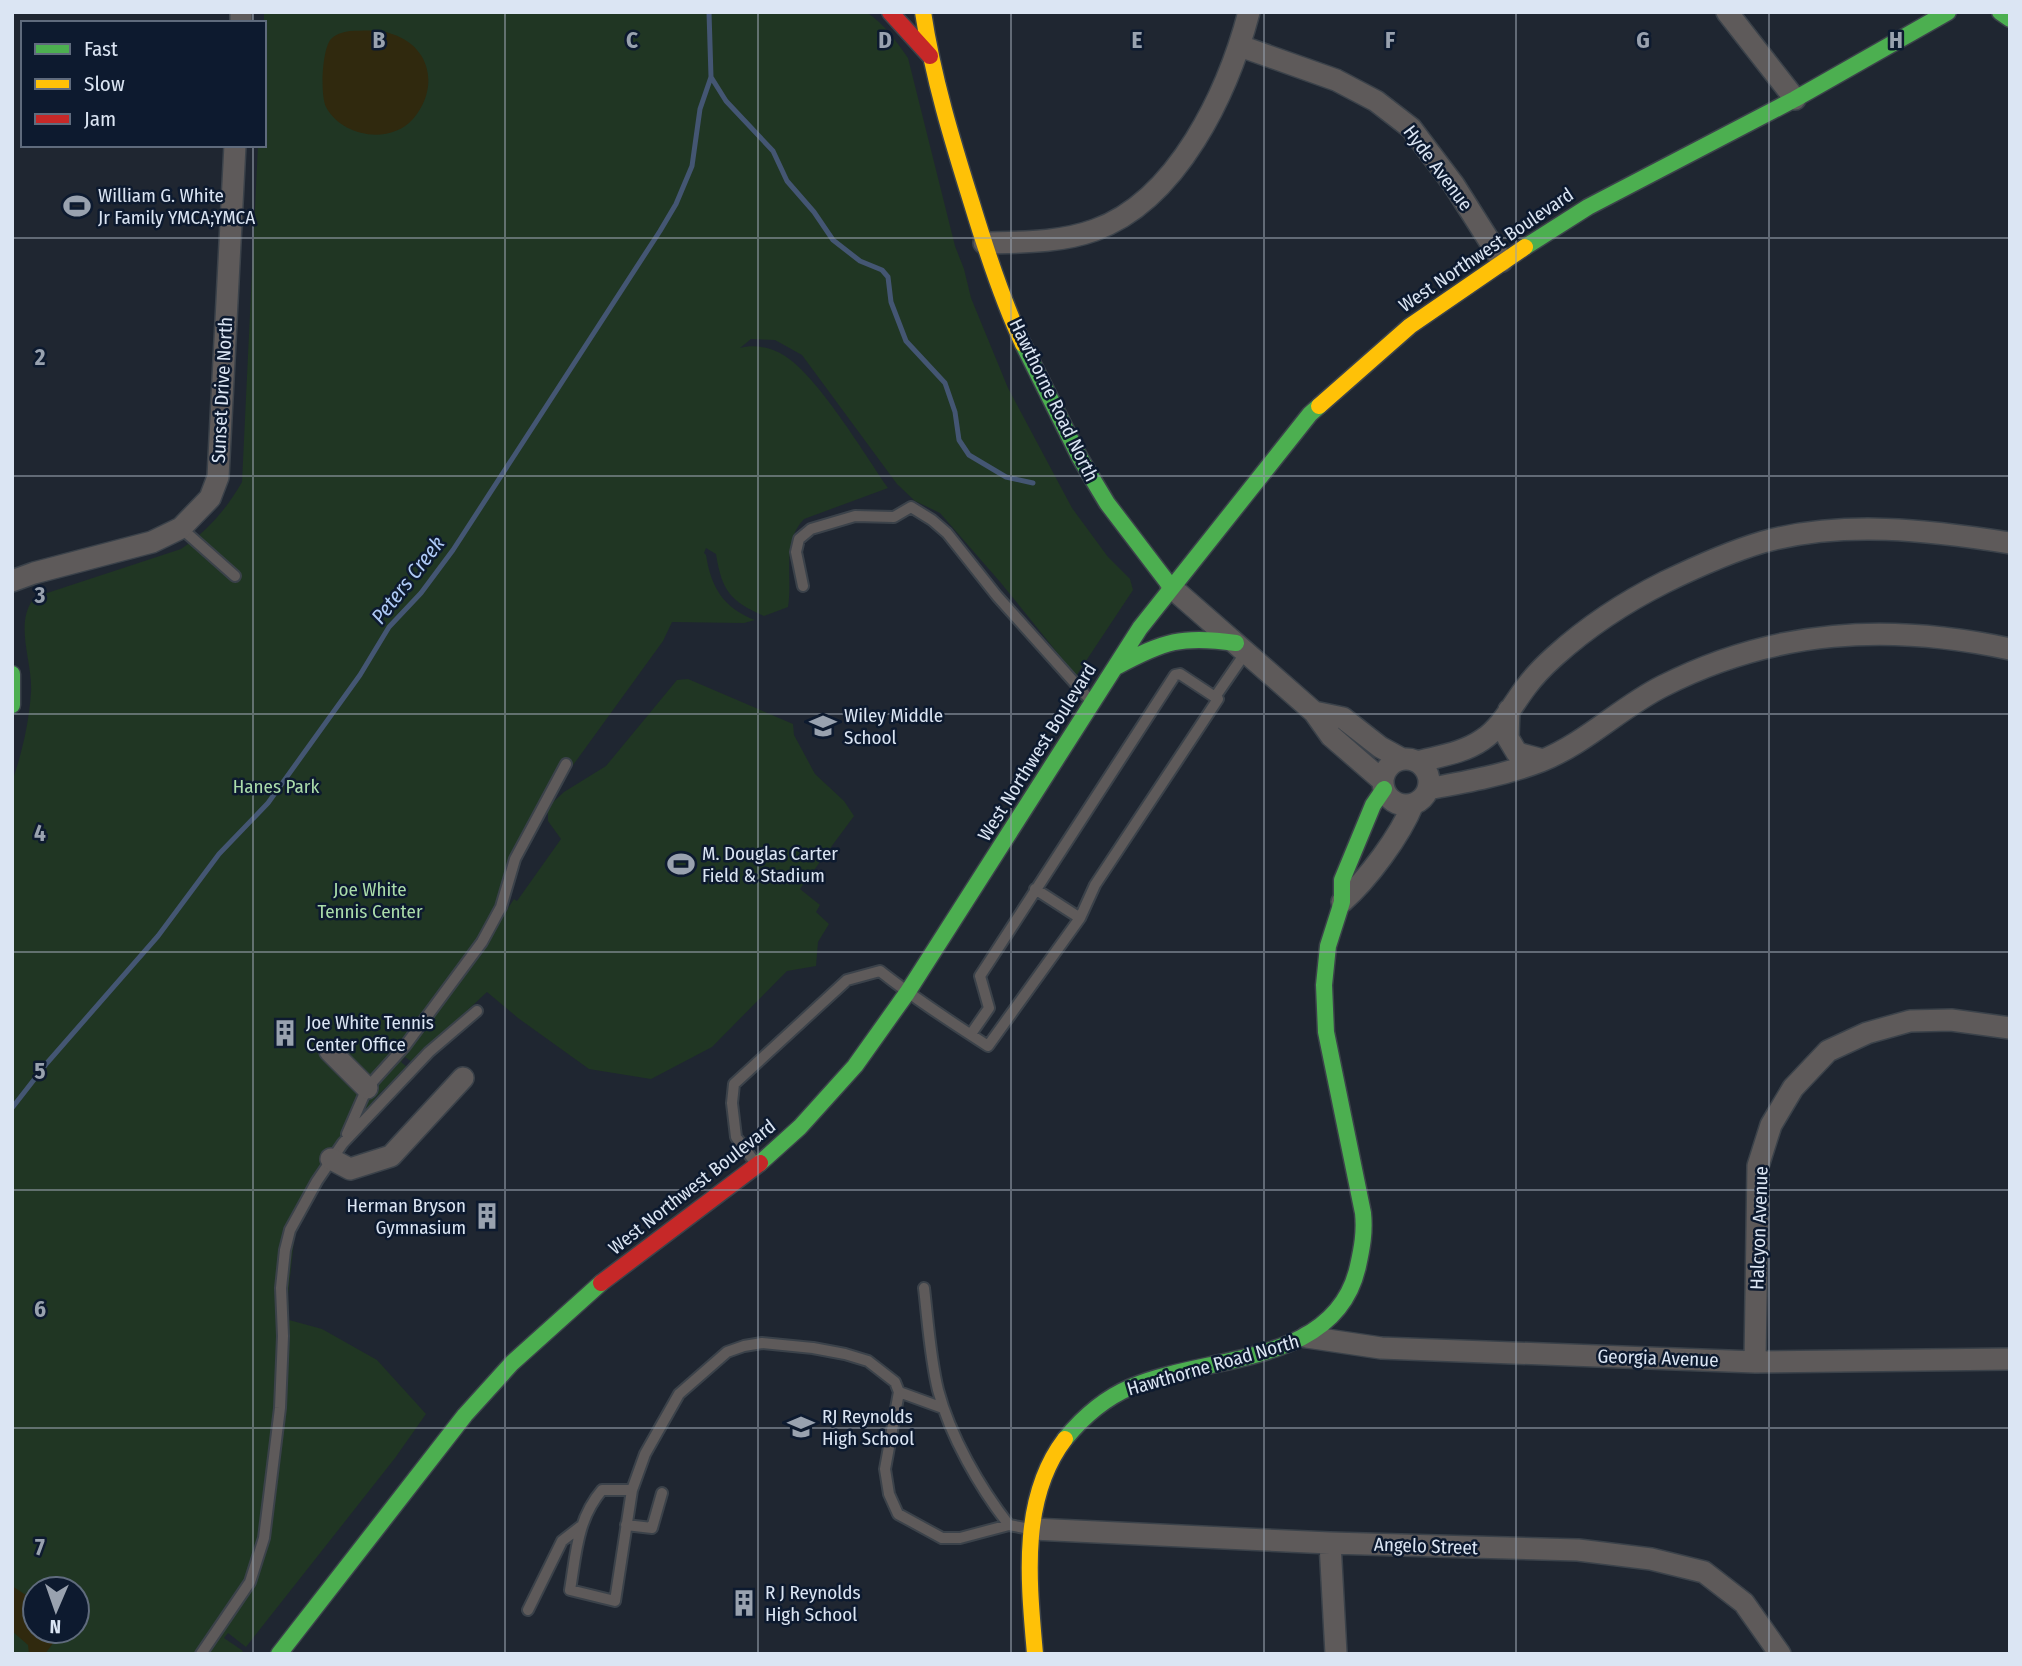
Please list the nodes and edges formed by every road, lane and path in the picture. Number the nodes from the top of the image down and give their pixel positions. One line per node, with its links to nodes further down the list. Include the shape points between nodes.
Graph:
1 (890, 12): 9 (main road)
2 (923, 12): 9 (main road, Hawthorne Road North)
3 (1250, 12): 8 (street)
4 (1727, 12): 10 (street)
5 (1948, 12): 10 (main road, West Northwest Boulevard)
6 (2000, 12): 7 (main road)
7 (2010, 19)
8 (1240, 46): 12 (street, via 1206,122 1171,173 1127,214 1096,230 1059,240); 13 (street, Hyde Avenue, via 1336,80 1376,101 1411,128)
9 (930, 56): 12 (main road, Hawthorne Road North)
10 (1795, 99): 13 (main road, West Northwest Boulevard, via 1588,207)
11 (234, 147): 14 (street, Sunset Drive North, via 218,477 210,498)
12 (984, 243): 19 (main road, Hawthorne Road North, via 1021,340 1080,458 1107,503)
13 (1502, 261): 19 (main road, West Northwest Boulevard, via 1410,326 1310,414)
14 (181, 528): 16 (lane); 17 (street, Sunset Drive North, via 152,542)
15 (2010, 543): 27 (street, via 1951,533 1848,530 1798,535 1732,552 1618,610 1556,655)
16 (235, 576)
17 (12, 581)
18 (803, 586): 25 (lane, via 796,552 799,539 811,529 855,516 894,517 911,507 947,533)
19 (1171, 587): 20 (street, Hawthorne Road North); 22 (main road, West Northwest Boulevard)
20 (1241, 648): 22 (main road, via 1206,638 1176,638); 24 (lane); 28 (street, Hawthorne Road North)
21 (2010, 649): 30 (street, via 1956,640 1846,634 1761,647 1666,684)
22 (1116, 667): 25 (main road, West Northwest Boulevard)
23 (12, 674): 26 (main road)
24 (1215, 697): 34 (lane, via 1175,675); 36 (lane, via 1218,699 1095,885)
25 (1093, 703): 37 (main road, West Northwest Boulevard)
26 (12, 705)
27 (1509, 710): 29 (street, via 1484,739 1461,751); 30 (street, via 1508,738 1517,753)
28 (1314, 712): 29 (street, Hawthorne Road North, via 1343,718 1380,747); 32 (street, Hawthorne Road North, via 1331,736)
29 (1410, 760): 32 (street, via 1389,767); 33 (street, via 1429,776)
30 (1543, 760): 33 (street)
31 (566, 764): 43 (lane, via 515,859 500,908 482,942 405,1046)
32 (1384, 785): 33 (street, via 1392,800 1406,805); 35 (main road, Hawthorne Road North, via 1342,880)
33 (1421, 797): 35 (street, Hawthorne Road North, via 1359,887)
34 (1035, 890): 36 (lane); 40 (lane, via 980,976 989,1008)
35 (1342, 902): 47 (main road, Hawthorne Road North, via 1328,946 1324,1008 1361,1198 1364,1240 1350,1293 1330,1320)
36 (1080, 918): 40 (lane, via 988,1046)
37 (907, 993): 40 (lane); 45 (main road, West Northwest Boulevard, via 848,1074); 45 (lane, via 880,971 847,979 734,1084 736,1137)
38 (477, 1011): 44 (lane, via 429,1052)
39 (2010, 1028): 49 (street, Halcyon Avenue, via 1951,1020 1910,1021 1888,1027 1828,1051 1793,1088 1771,1125 1758,1166)
40 (971, 1034)
41 (330, 1051): 43 (street)
42 (463, 1078): 44 (street, via 391,1156 350,1169)
43 (367, 1088): 44 (lane)
44 (337, 1151): 60 (lane, via 299,1210 285,1250 280,1408 260,1555 250,1583)
45 (758, 1165): 61 (main road, West Northwest Boulevard, via 591,1291 512,1363 465,1415)
46 (924, 1288): 51 (lane)
47 (1307, 1337): 49 (street, Georgia Avenue, via 1381,1348); 57 (main road, Hawthorne Road North, via 1275,1350 1148,1380 1100,1405 1053,1457)
48 (2010, 1359): 49 (street, Georgia Avenue)
49 (1755, 1362)
50 (899, 1392): 51 (lane); 52 (lane, via 895,1382 868,1361 845,1354 762,1343 727,1352 679,1394 645,1454); 55 (lane, via 885,1469 898,1514 942,1538)
51 (943, 1408): 55 (lane, via 992,1504)
52 (632, 1490): 54 (lane); 56 (lane, via 602,1490)
53 (662, 1493): 54 (lane, via 652,1528)
54 (626, 1525): 56 (lane, via 615,1601 570,1590)
55 (1009, 1525): 57 (lane)
56 (580, 1527): 59 (lane, via 562,1541)
57 (1033, 1529): 58 (street, Angelo Street); 62 (main road, Hawthorne Road North, via 1030,1565)
58 (1331, 1544): 63 (street); 64 (street, Angelo Street, via 1578,1550 1651,1559 1704,1572 1744,1603)
59 (528, 1610)
60 (201, 1654)
61 (279, 1654)
62 (1035, 1654)
63 (1336, 1654)
64 (1780, 1654)

